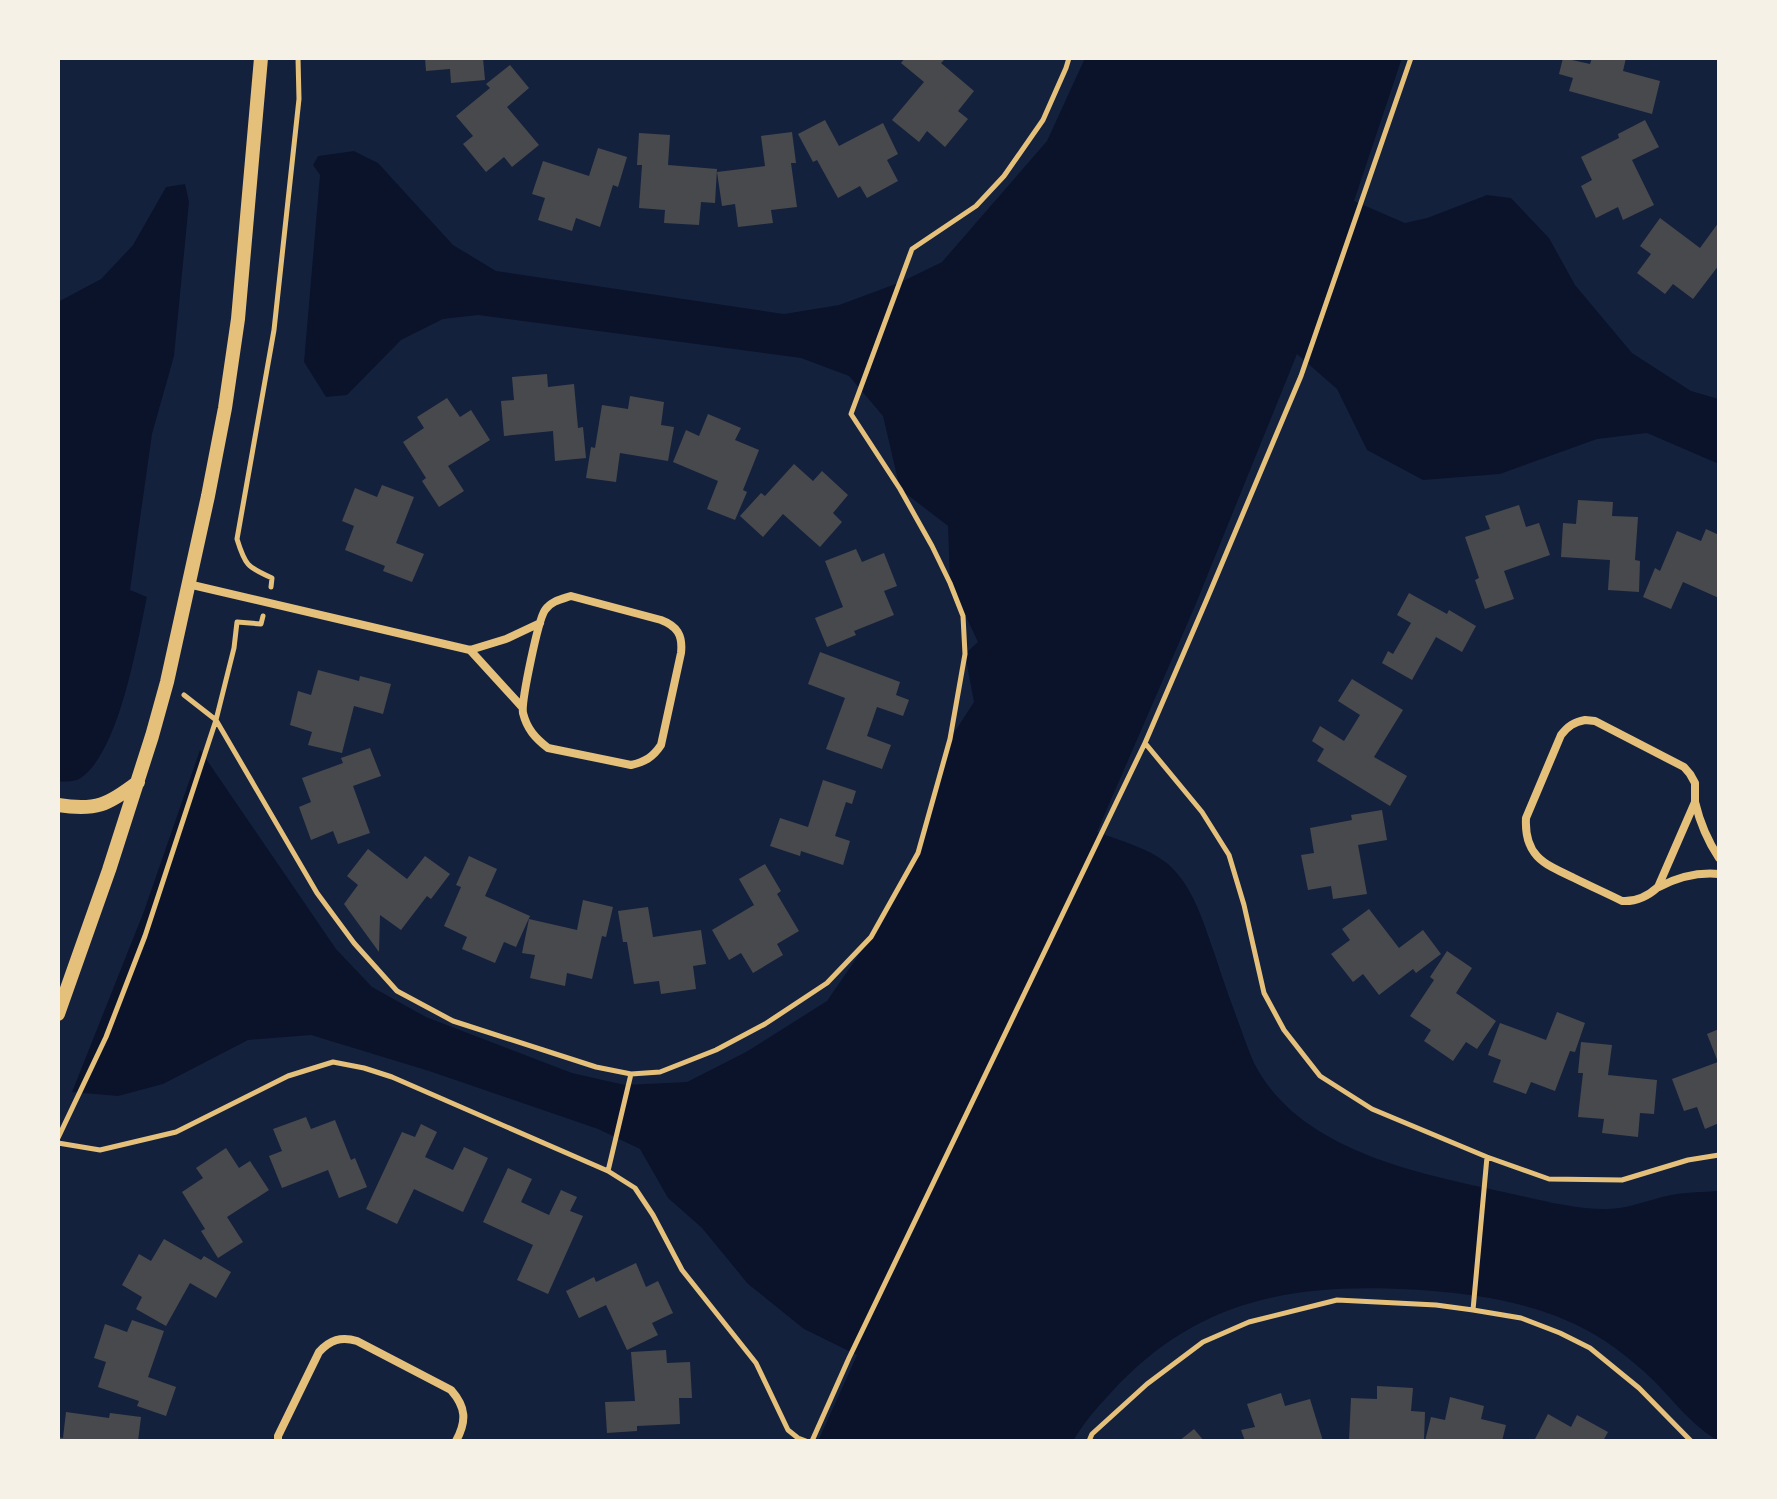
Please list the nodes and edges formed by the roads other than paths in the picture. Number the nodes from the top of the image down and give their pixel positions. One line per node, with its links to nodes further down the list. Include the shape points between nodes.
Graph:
1 (261, 58): 2 (street, via 238,319)
2 (188, 584): 4 (street); 6 (street)
3 (540, 623): 4 (street); 5 (street); 5 (street, via 545,609 557,600 586,599 671,623 679,631 681,653 661,745 640,763 548,748 529,729)
4 (470, 650): 5 (street)
5 (522, 707)
6 (138, 782): 8 (street, via 113,802 82,809); 12 (street)
7 (1695, 802): 9 (street); 11 (street); 11 (street, via 1695,783 1684,767 1595,721 1576,722 1561,735 1526,818 1529,845 1548,866 1622,901 1641,899)
8 (58, 805)
9 (1719, 858)
10 (1719, 874): 11 (street, via 1676,878)
11 (1658, 887)
12 (58, 1014)
13 (278, 1441): 14 (street, via 319,1352 348,1338 451,1390 465,1419)
14 (456, 1441)

